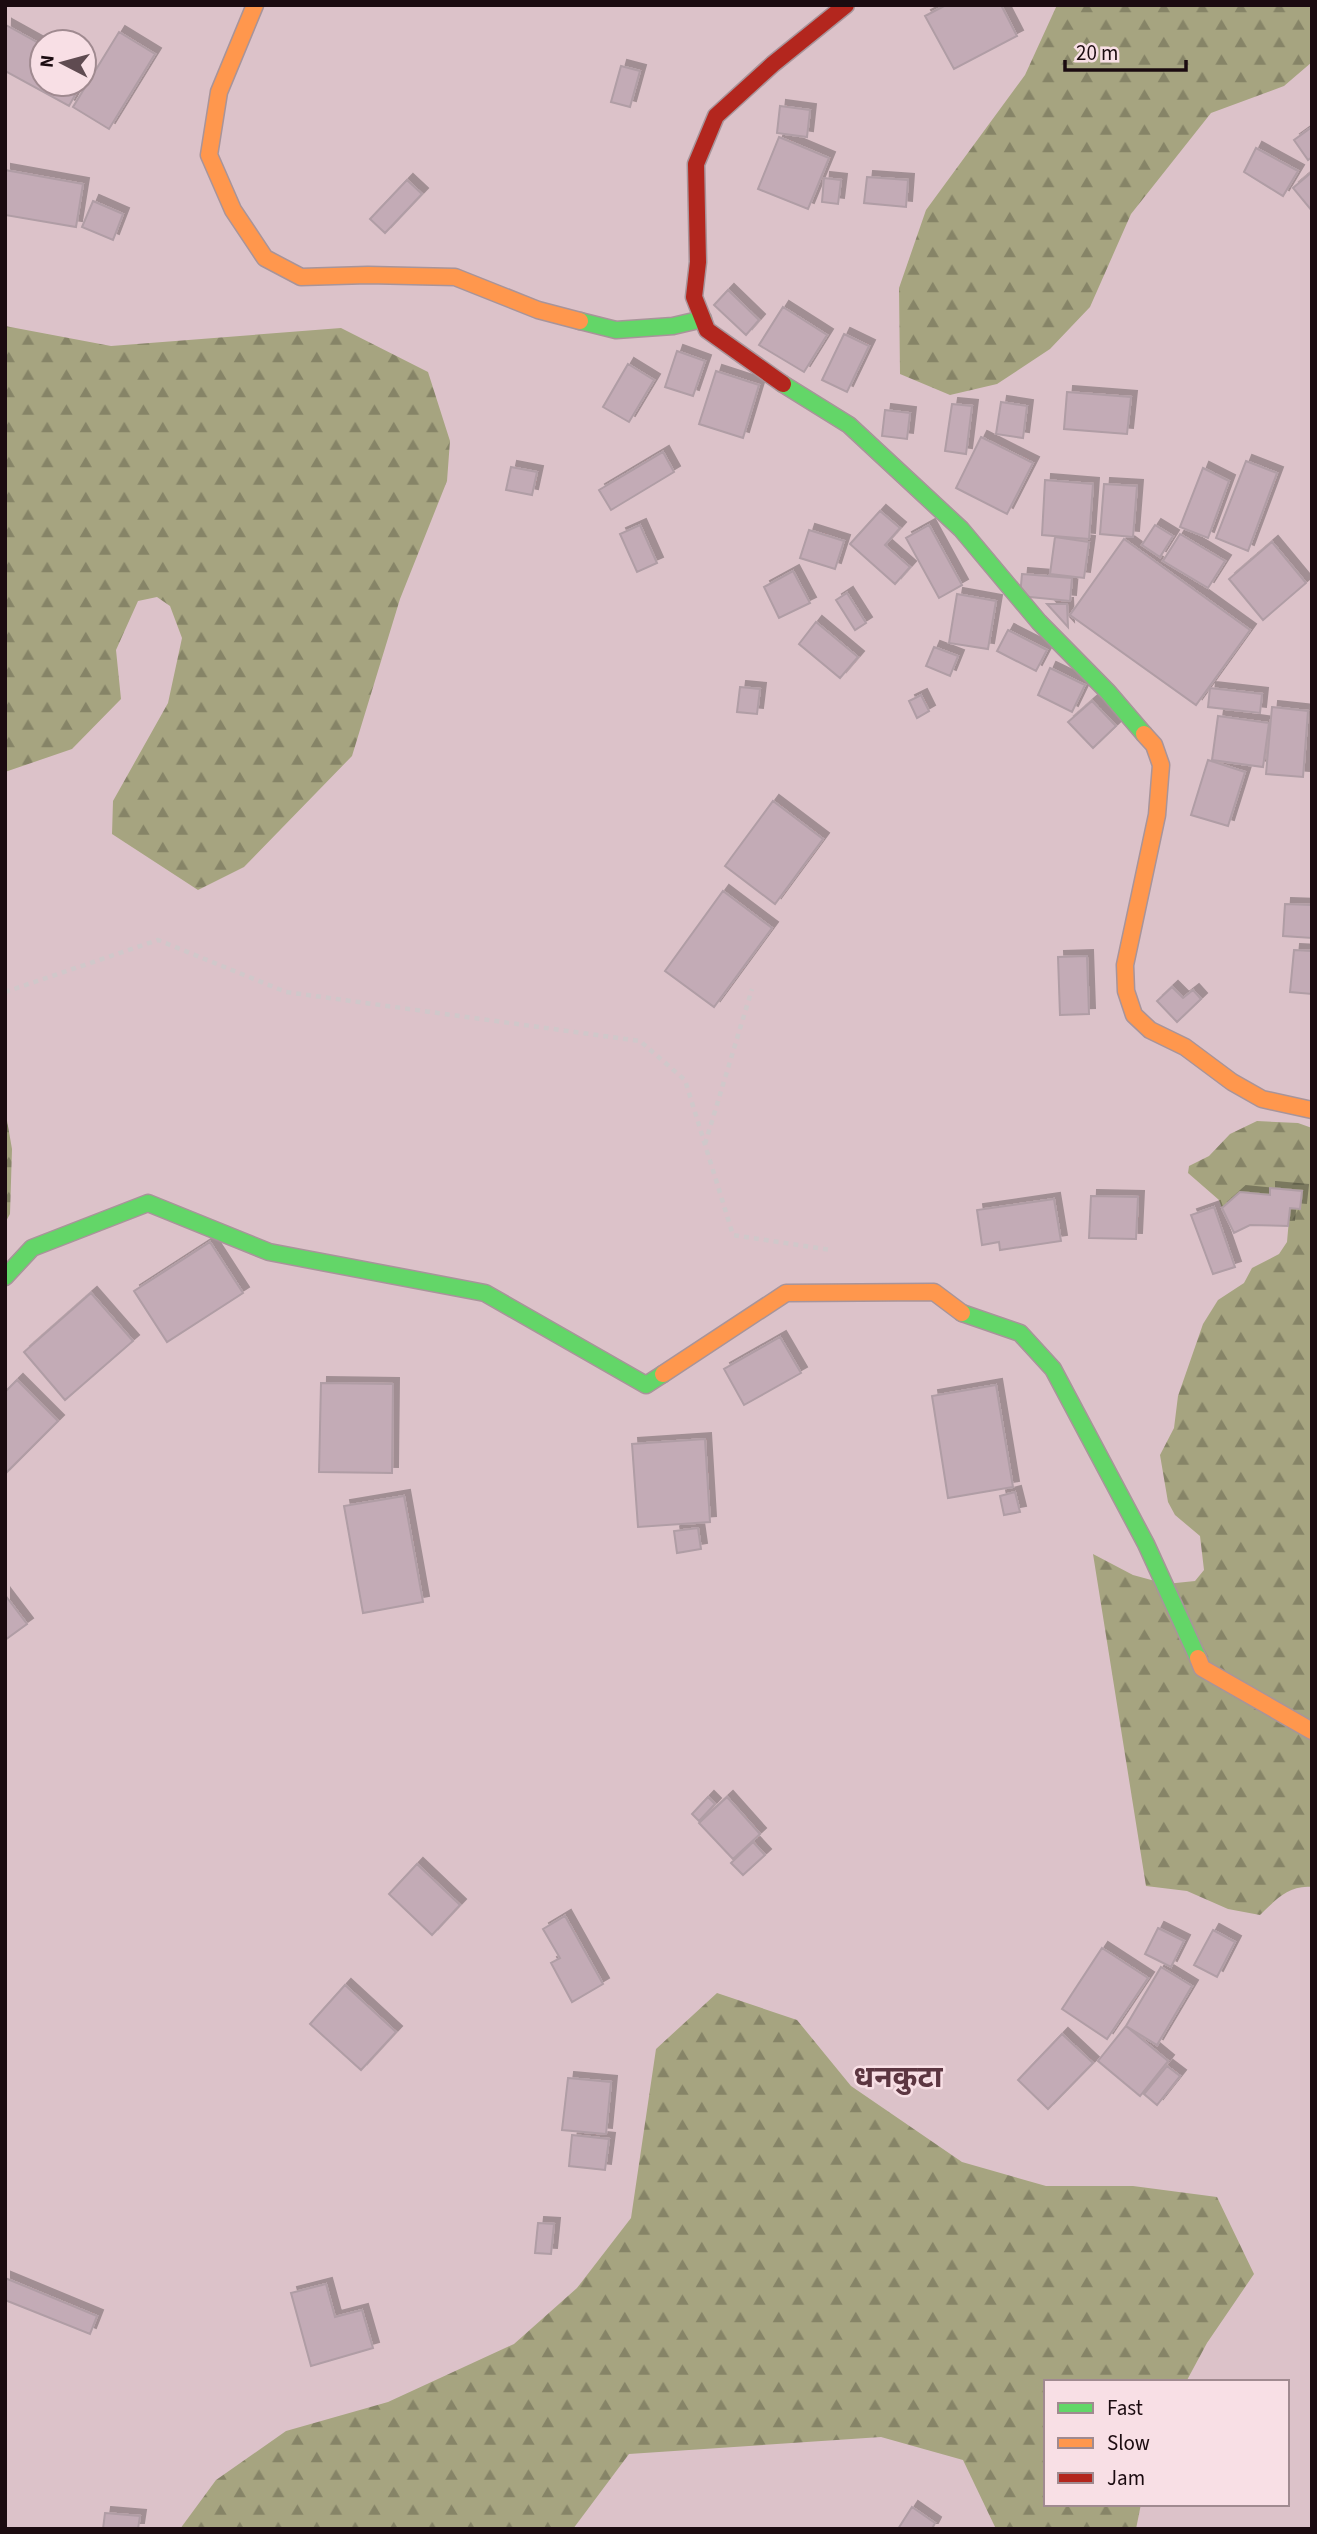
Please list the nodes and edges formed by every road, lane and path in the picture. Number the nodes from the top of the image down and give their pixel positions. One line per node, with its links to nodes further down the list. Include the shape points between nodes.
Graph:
1 (255, 5): 3 (street, via 219,92 209,155 233,210 265,258 301,277 455,277 538,310 616,330)
2 (846, 5): 3 (street, via 716,116 696,164 694,297)
3 (703, 319): 6 (street, via 707,330 718,338 849,425 951,520 1154,745 1161,765 1157,815 1125,965 1126,991 1134,1015 1150,1030 1185,1047 1262,1099)
4 (752, 989): 7 (path)
5 (5, 992): 7 (path, via 158,940 286,992 640,1041 685,1080)
6 (1312, 1110)
7 (705, 1145): 8 (path, via 733,1235)
8 (835, 1250)
9 (5, 1277): 10 (street, via 32,1248 148,1203 269,1252 485,1293 646,1385 786,1293 934,1292 964,1315 1020,1333 1054,1369 1146,1544 1202,1668)
10 (1312, 1731)

